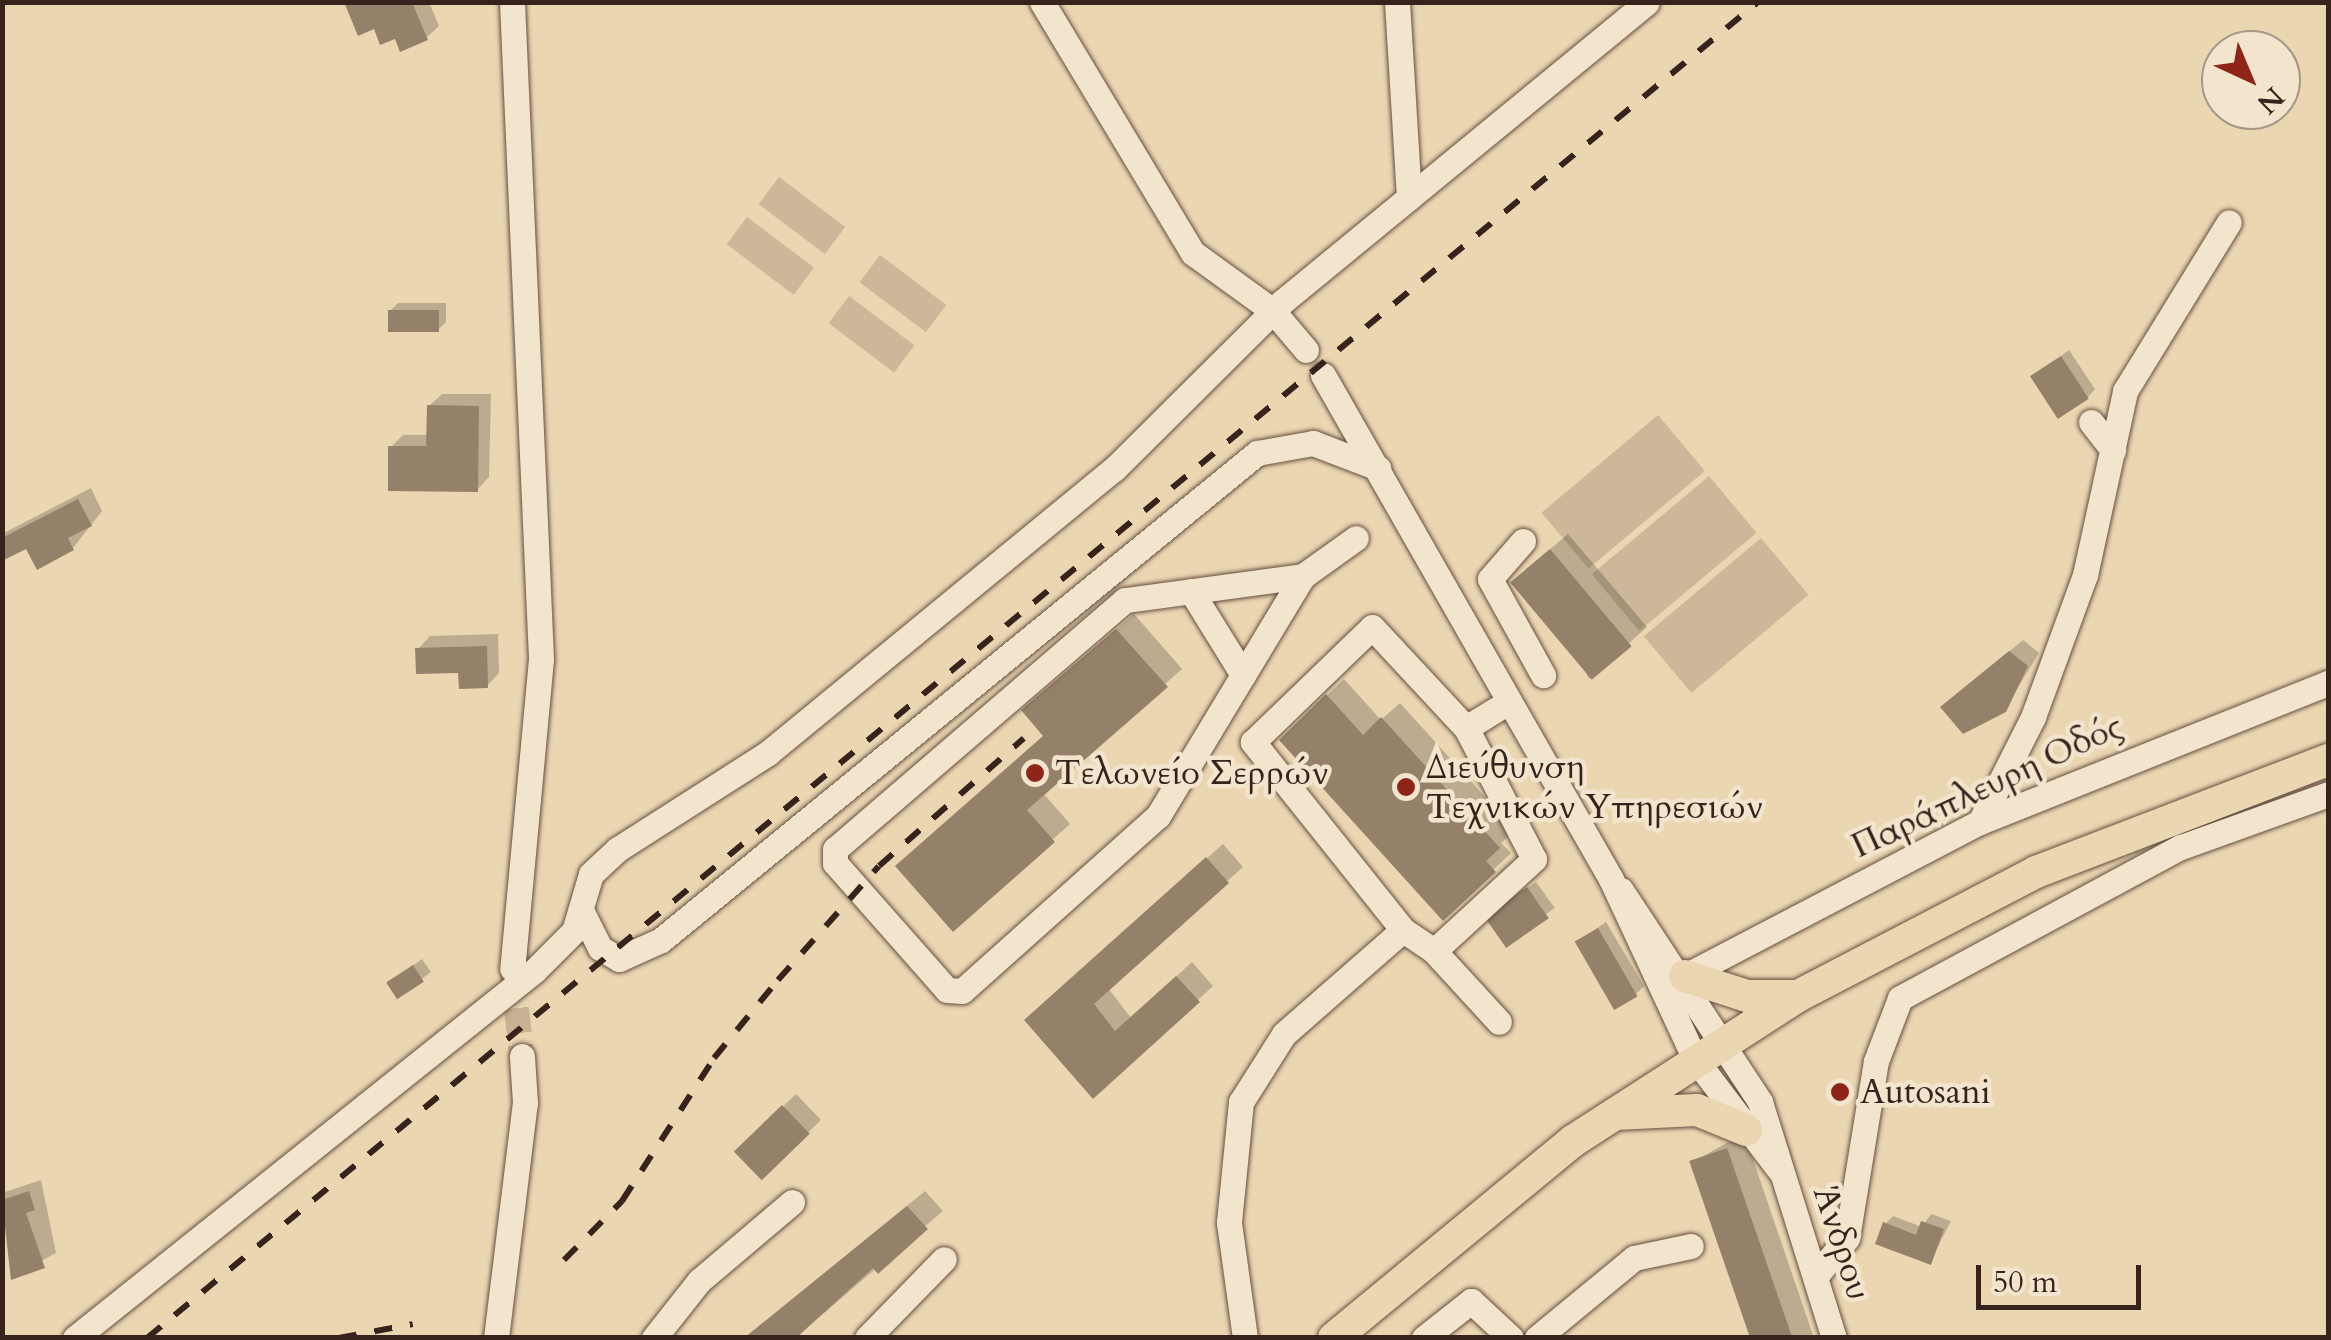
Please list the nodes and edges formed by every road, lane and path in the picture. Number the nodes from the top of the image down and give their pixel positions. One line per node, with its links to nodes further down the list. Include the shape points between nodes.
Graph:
1 (512, 2): 31 (street, via 541,659)
2 (1042, 2): 7 (street, via 1193,252)
3 (1397, 2): 5 (street)
4 (1647, 2): 5 (street)
5 (1409, 198): 7 (street)
6 (2229, 222): 11 (street, via 2125,391)
7 (1273, 311): 8 (street); 28 (street, via 1100,481 768,752 618,849 591,874)
8 (1306, 350)
9 (1323, 375): 12 (street)
10 (2091, 422): 11 (street)
11 (2112, 450): 26 (street, via 2085,576 2032,716)
12 (1378, 468): 18 (street); 28 (street, via 1313,443 1257,452 661,940 630,957 607,956)
13 (1356, 538): 15 (street)
14 (1523, 542): 17 (street, via 1490,578)
15 (1303, 576): 16 (street); 19 (street)
16 (1191, 591): 19 (street); 19 (street, via 1126,600 835,849 834,863 957,993 1158,816)
17 (1525, 643): 18 (street); 20 (street)
18 (1485, 666): 22 (street)
19 (1244, 674)
20 (1542, 675)
21 (2328, 683): 26 (street, Παράπλευρη Οδός)
22 (1504, 704): 23 (street); 27 (street)
23 (1466, 728): 29 (street, via 1372,627 1253,742); 30 (street, via 1534,855)
24 (2328, 760): 33 (main road, via 2036,872)
25 (2328, 794): 44 (street, via 2181,847 1900,998 1876,1061 1846,1238)
26 (1980, 822): 32 (street, Παράπλευρη Οδός)
27 (1610, 878): 32 (street); 37 (street)
28 (582, 912): 46 (street, via 510,991 437,1040)
29 (1403, 930): 30 (street, via 1420,950); 45 (street, via 1263,1058 1235,1130 1229,1222)
30 (1434, 951): 34 (street)
31 (512, 968)
32 (1685, 976): 33 (main road, via 1747,996); 35 (street)
33 (1798, 996): 35 (main road)
34 (1499, 1022)
35 (1725, 1040): 37 (main road); 40 (street, via 1760,1102)
36 (522, 1056): 47 (street, via 525,1103)
37 (1696, 1058): 38 (main road); 39 (street)
38 (1611, 1115): 39 (main road, via 1697,1110); 50 (main road)
39 (1746, 1130): 40 (street)
40 (1780, 1170): 44 (street, Άνδρου)
41 (792, 1202): 48 (street, via 699,1281)
42 (1691, 1246): 53 (street, via 1634,1258)
43 (944, 1259): 49 (street)
44 (1819, 1272): 54 (street, Άνδρου)
45 (1239, 1335)
46 (76, 1338)
47 (496, 1338)
48 (654, 1338)
49 (867, 1338)
50 (1334, 1338)
51 (1424, 1338): 52 (street, via 1471,1302)
52 (1511, 1338)
53 (1537, 1338)
54 (1834, 1338)

